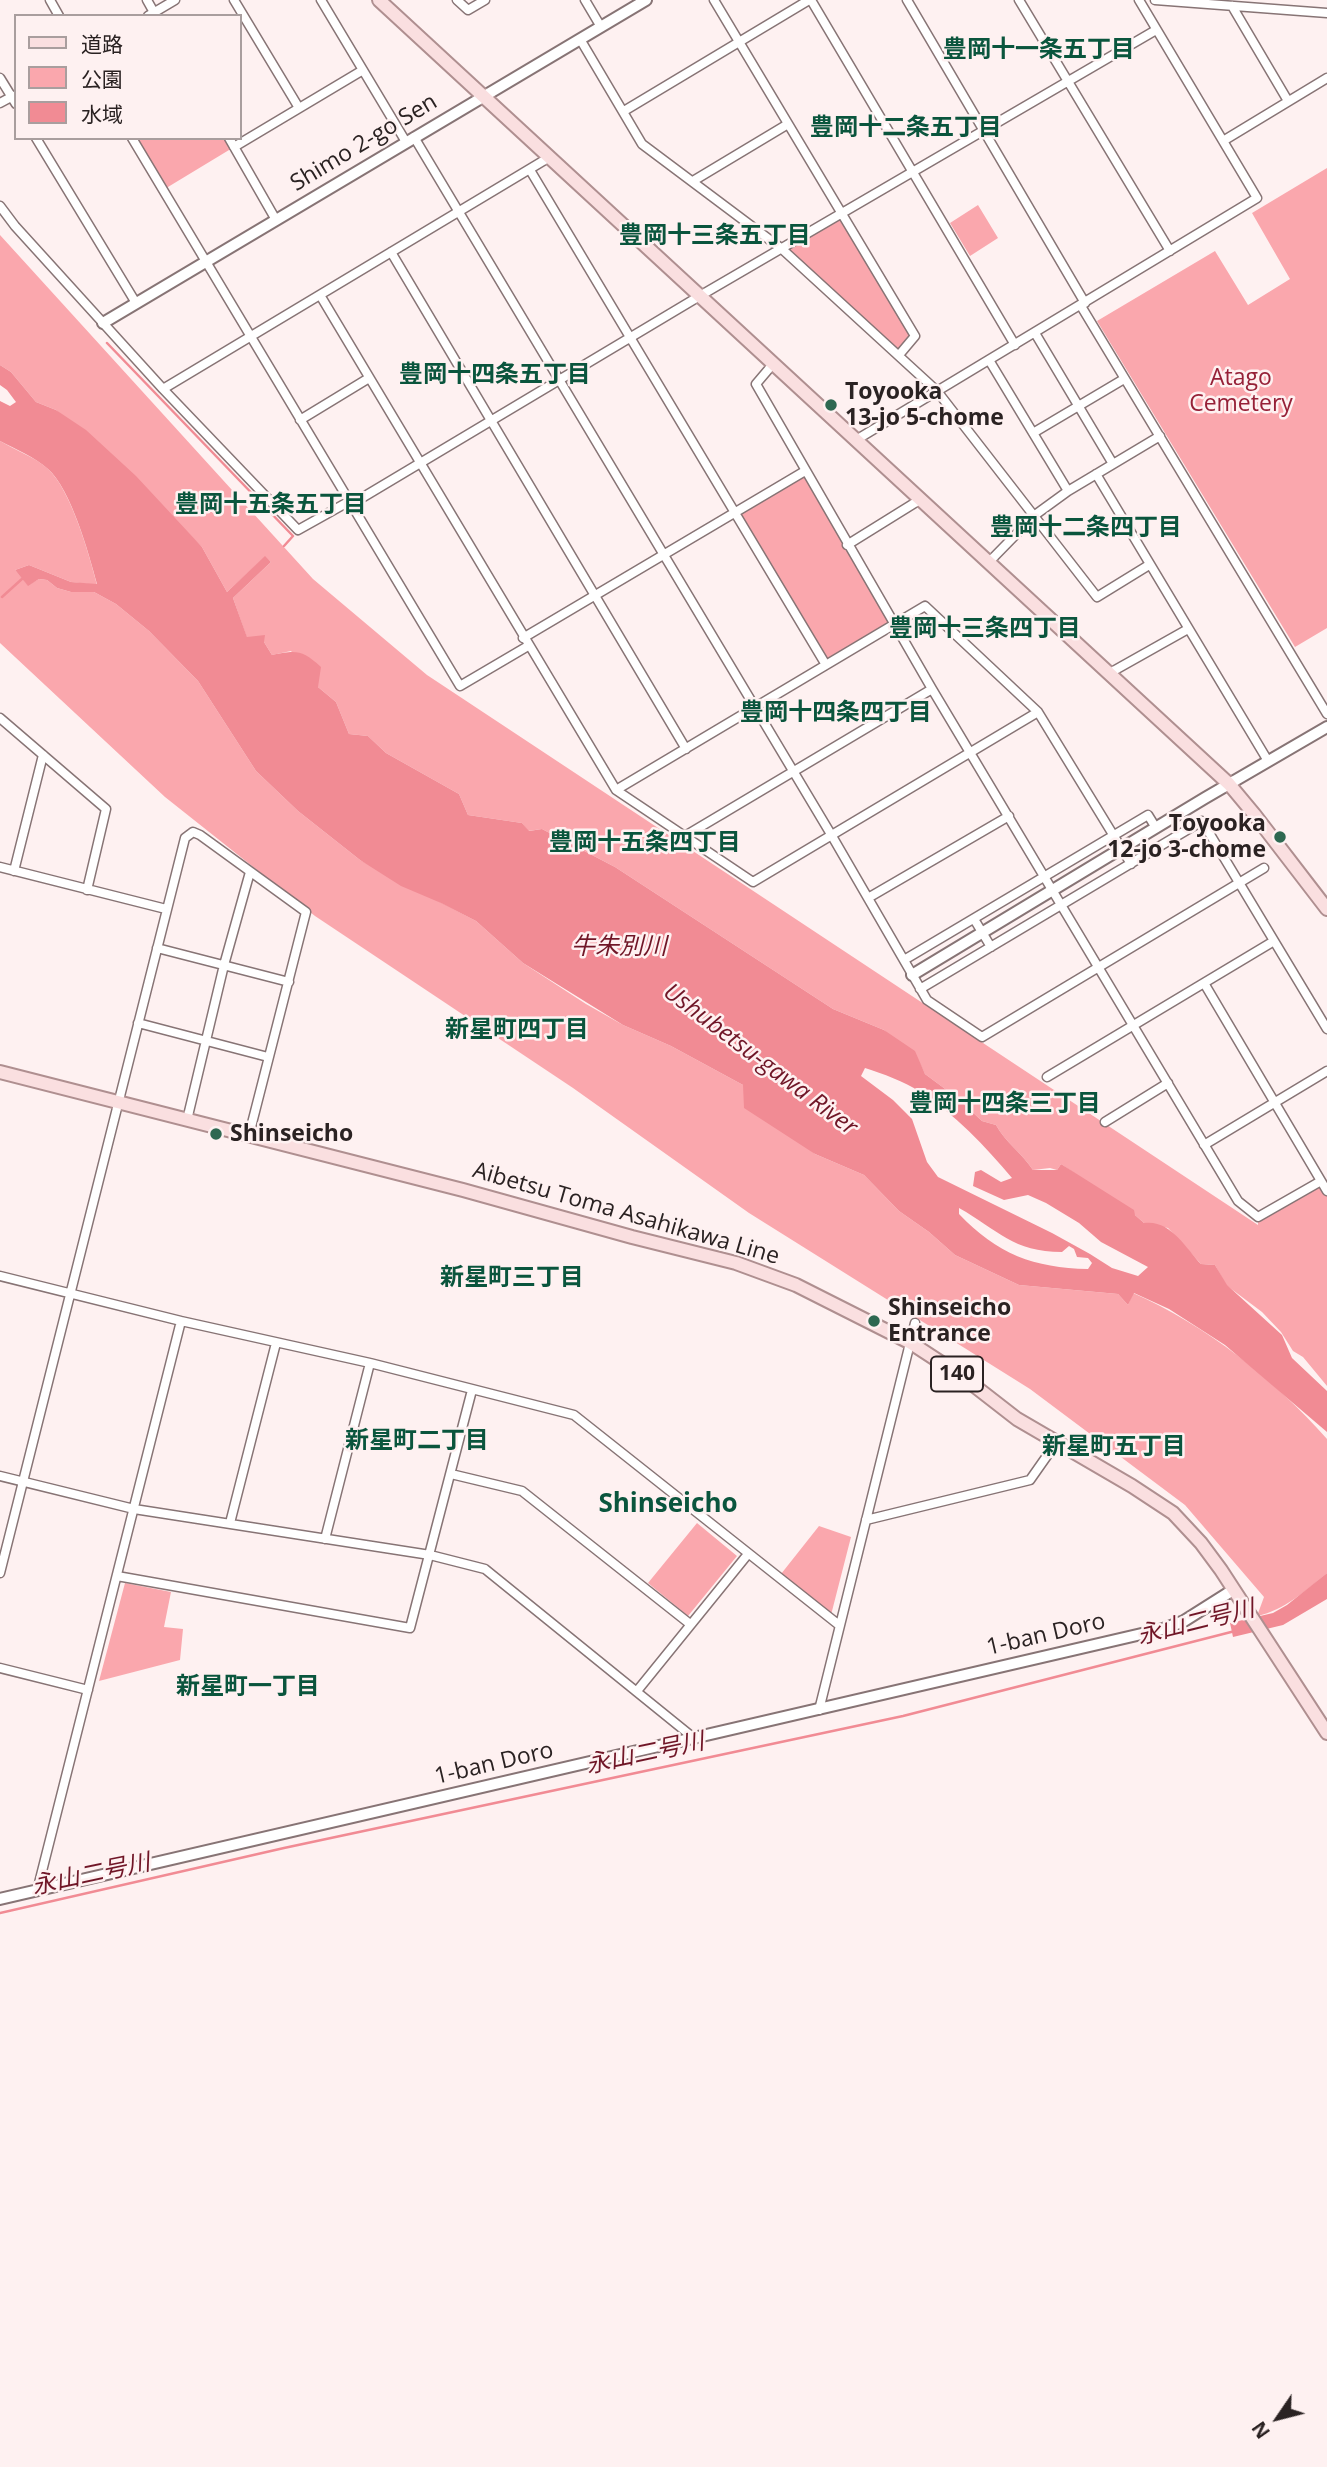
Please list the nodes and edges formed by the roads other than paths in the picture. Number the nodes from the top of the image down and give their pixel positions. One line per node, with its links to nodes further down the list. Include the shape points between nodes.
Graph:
1 (175, 0): 17 (street)
2 (234, 0): 30 (street)
3 (321, 0): 22 (street)
4 (379, 0): 26 (main road)
5 (457, 0): 6 (street, via 468,10)
6 (485, 0)
7 (584, 0): 18 (street)
8 (646, 0): 18 (street, Shimo 2-go Sen)
9 (714, 0): 21 (street)
10 (810, 0): 21 (street); 42 (street)
11 (907, 0): 33 (street)
12 (1019, 0): 25 (street)
13 (1139, 0): 19 (street)
14 (1155, 0): 15 (street)
15 (1233, 6): 16 (street); 28 (street)
16 (1327, 13)
17 (154, 14)
18 (601, 27): 20 (street, Shimo 2-go Sen)
19 (1156, 30): 25 (street); 38 (street)
20 (580, 39): 26 (street, Shimo 2-go Sen); 31 (street)
21 (740, 43): 31 (street); 32 (street)
22 (363, 70): 30 (street); 37 (street)
23 (0, 78): 27 (street)
24 (1327, 78): 28 (street)
25 (1068, 82): 33 (street); 49 (street)
26 (484, 96): 37 (street, Shimo 2-go Sen); 40 (main road)
27 (14, 98): 29 (street)
28 (1289, 101): 38 (street)
29 (0, 103)
30 (299, 108): 39 (street)
31 (624, 111): 43 (street, via 642,144)
32 (788, 124): 43 (street); 46 (street)
33 (985, 132): 42 (street); 55 (street)
34 (37, 140): 54 (street)
35 (133, 140): 51 (street)
36 (230, 140): 39 (street)
37 (410, 140): 45 (street); 47 (street, Shimo 2-go Sen)
38 (1223, 141): 49 (street, via 1257,198)
39 (234, 147): 47 (street)
40 (548, 158): 41 (street); 53 (main road)
41 (530, 170): 45 (street); 59 (street)
42 (914, 173): 46 (street); 60 (street)
43 (693, 181): 48 (street)
44 (0, 206): 56 (street)
45 (459, 212): 50 (street); 65 (street)
46 (842, 215): 48 (street); 61 (street, via 915,336)
47 (276, 220): 51 (street, Shimo 2-go Sen)
48 (782, 249): 53 (street); 61 (street)
49 (1170, 251): 55 (street)
50 (391, 252): 52 (street); 71 (street)
51 (205, 262): 54 (street, Shimo 2-go Sen); 58 (street)
52 (320, 295): 58 (street); 64 (street)
53 (698, 297): 59 (street); 63 (main road)
54 (136, 303): 56 (street, Shimo 2-go Sen)
55 (1083, 304): 57 (street); 66 (street)
56 (103, 323): 67 (street)
57 (1035, 333): 60 (street); 69 (street)
58 (250, 337): 67 (street); 70 (street)
59 (630, 338): 65 (street); 82 (street)
60 (1015, 345): 62 (street)
61 (899, 355): 68 (street)
62 (989, 360): 68 (street); 72 (street)
63 (773, 365): 74 (main road); 77 (street, via 756,384)
64 (369, 378): 70 (street); 75 (street)
65 (560, 379): 71 (street); 85 (street)
66 (1124, 379): 69 (street); 73 (street)
67 (163, 388): 81 (street, via 298,530)
68 (937, 391): 74 (street); 83 (street)
69 (1078, 406): 72 (street); 76 (street)
70 (300, 420): 81 (street)
71 (490, 422): 75 (street); 88 (street)
72 (1033, 433): 79 (street)
73 (1160, 436): 76 (street); 97 (street)
74 (856, 440): 80 (main road)
75 (421, 462): 81 (street); 91 (street)
76 (1113, 464): 78 (street)
77 (804, 471): 82 (street); 84 (street)
78 (1096, 474): 79 (street); 87 (street)
79 (1068, 491): 83 (street)
80 (921, 499): 84 (street); 86 (main road)
81 (349, 503): 91 (street, via 460,685)
82 (734, 512): 85 (street); 92 (street)
83 (1035, 514): 86 (street); 87 (street, via 1097,597)
84 (847, 545): 89 (street)
85 (664, 555): 88 (street); 95 (street)
86 (989, 562): 93 (main road)
87 (1149, 565): 90 (street)
88 (594, 596): 91 (street); 100 (street)
89 (895, 624): 92 (street); 94 (street); 96 (street, via 925,606)
90 (1188, 629): 93 (street); 103 (street)
91 (526, 642): 106 (street)
92 (826, 665): 95 (street)
93 (1108, 674): 105 (main road)
94 (932, 689): 101 (street); 104 (street)
95 (755, 707): 100 (street); 104 (street)
96 (1038, 712): 101 (street); 111 (street)
97 (1327, 714)
98 (0, 719): 102 (street)
99 (1327, 727): 103 (street)
100 (686, 749): 106 (street)
101 (971, 754): 107 (street); 110 (street)
102 (43, 755): 116 (street); 120 (street, via 106,809)
103 (1268, 761): 105 (street)
104 (793, 771): 109 (street); 110 (street)
105 (1229, 785): 108 (street); 125 (main road)
106 (616, 790): 109 (street)
107 (1009, 816): 118 (street); 122 (street)
108 (1156, 828): 111 (street, via 1148,816); 112 (street)
109 (685, 836): 110 (street, via 753,882)
110 (832, 836): 122 (street)
111 (1114, 836): 112 (street); 118 (street)
112 (1122, 850): 113 (street); 121 (street)
113 (1131, 864): 119 (street, via 1202,821); 123 (street)
114 (0, 867): 116 (street)
115 (1264, 868): 119 (street)
116 (14, 871): 120 (street)
117 (250, 872): 124 (street, via 200,835 189,834); 132 (street); 135 (street, via 306,912)
118 (1044, 877): 121 (street); 126 (street)
119 (1239, 883): 128 (street); 133 (street)
120 (87, 890): 124 (street)
121 (1053, 891): 123 (street); 127 (street)
122 (868, 898): 131 (street)
123 (1061, 905): 129 (street); 133 (street)
124 (166, 909): 130 (street)
125 (1327, 909)
126 (974, 919): 127 (street); 131 (street)
127 (982, 933): 129 (street); 134 (street)
128 (1274, 942): 136 (street); 140 (street)
129 (991, 947): 137 (street)
130 (157, 948): 132 (street); 138 (street)
131 (904, 960): 134 (street)
132 (224, 965): 135 (street); 141 (street)
133 (1098, 967): 137 (street, via 982,1037 927,1000); 139 (street)
134 (912, 975): 137 (street)
135 (289, 982): 142 (street)
136 (1203, 983): 139 (street); 148 (street)
137 (920, 989)
138 (138, 1023): 141 (street); 147 (street)
139 (1134, 1025): 145 (street); 146 (street)
140 (1327, 1029)
141 (206, 1042): 142 (street); 149 (street)
142 (268, 1057): 151 (street)
143 (1327, 1071): 148 (street)
144 (0, 1072): 147 (main road, Aibetsu Toma Asahikawa Line / 140)
145 (1047, 1077)
146 (1168, 1083): 150 (street); 152 (street)
147 (117, 1102): 149 (main road, Aibetsu Toma Asahikawa Line / 140); 156 (street)
148 (1275, 1102): 152 (street); 153 (street)
149 (187, 1120): 151 (main road, Aibetsu Toma Asahikawa Line / 140)
150 (1105, 1122)
151 (249, 1135): 160 (main road, Aibetsu Toma Asahikawa Line / 140, via 736,1263 796,1285)
152 (1204, 1145): 153 (street, via 1238,1200 1258,1217)
153 (1321, 1181): 154 (street)
154 (1327, 1191)
155 (0, 1276): 156 (street)
156 (69, 1292): 157 (street); 166 (street)
157 (181, 1321): 159 (street); 167 (street)
158 (915, 1323): 160 (street)
159 (276, 1343): 161 (street); 169 (street)
160 (911, 1343): 163 (main road, Aibetsu Toma Asahikawa Line / 140); 168 (street)
161 (370, 1363): 162 (street); 170 (street)
162 (472, 1390): 164 (street); 171 (street, via 575,1415)
163 (1056, 1443): 168 (street, via 1030,1480); 175 (main road, Aibetsu Toma Asahikawa Line / 140, via 1173,1513 1201,1542)
164 (451, 1474): 172 (street); 176 (street, via 523,1491)
165 (0, 1476): 166 (street)
166 (23, 1482): 167 (street); 173 (street)
167 (134, 1508): 169 (street); 174 (street)
168 (866, 1520): 177 (street)
169 (230, 1523): 170 (street)
170 (325, 1539): 172 (street)
171 (748, 1554): 176 (street); 177 (street)
172 (429, 1555): 174 (street, via 410,1628); 180 (street, via 485,1569)
173 (0, 1573)
174 (117, 1576): 179 (street)
175 (1234, 1590): 181 (street, 1-ban Doro, via 1163,1629); 182 (main road, Aibetsu Toma Asahikawa Line / 140)
176 (690, 1625): 180 (street)
177 (839, 1625): 181 (street)
178 (0, 1668): 179 (street)
179 (88, 1690): 184 (street)
180 (637, 1691): 183 (street)
181 (819, 1710): 183 (street, 1-ban Doro)
182 (1327, 1733)
183 (695, 1739): 184 (street, 1-ban Doro)
184 (37, 1891): 185 (street, 1-ban Doro)
185 (0, 1899)

